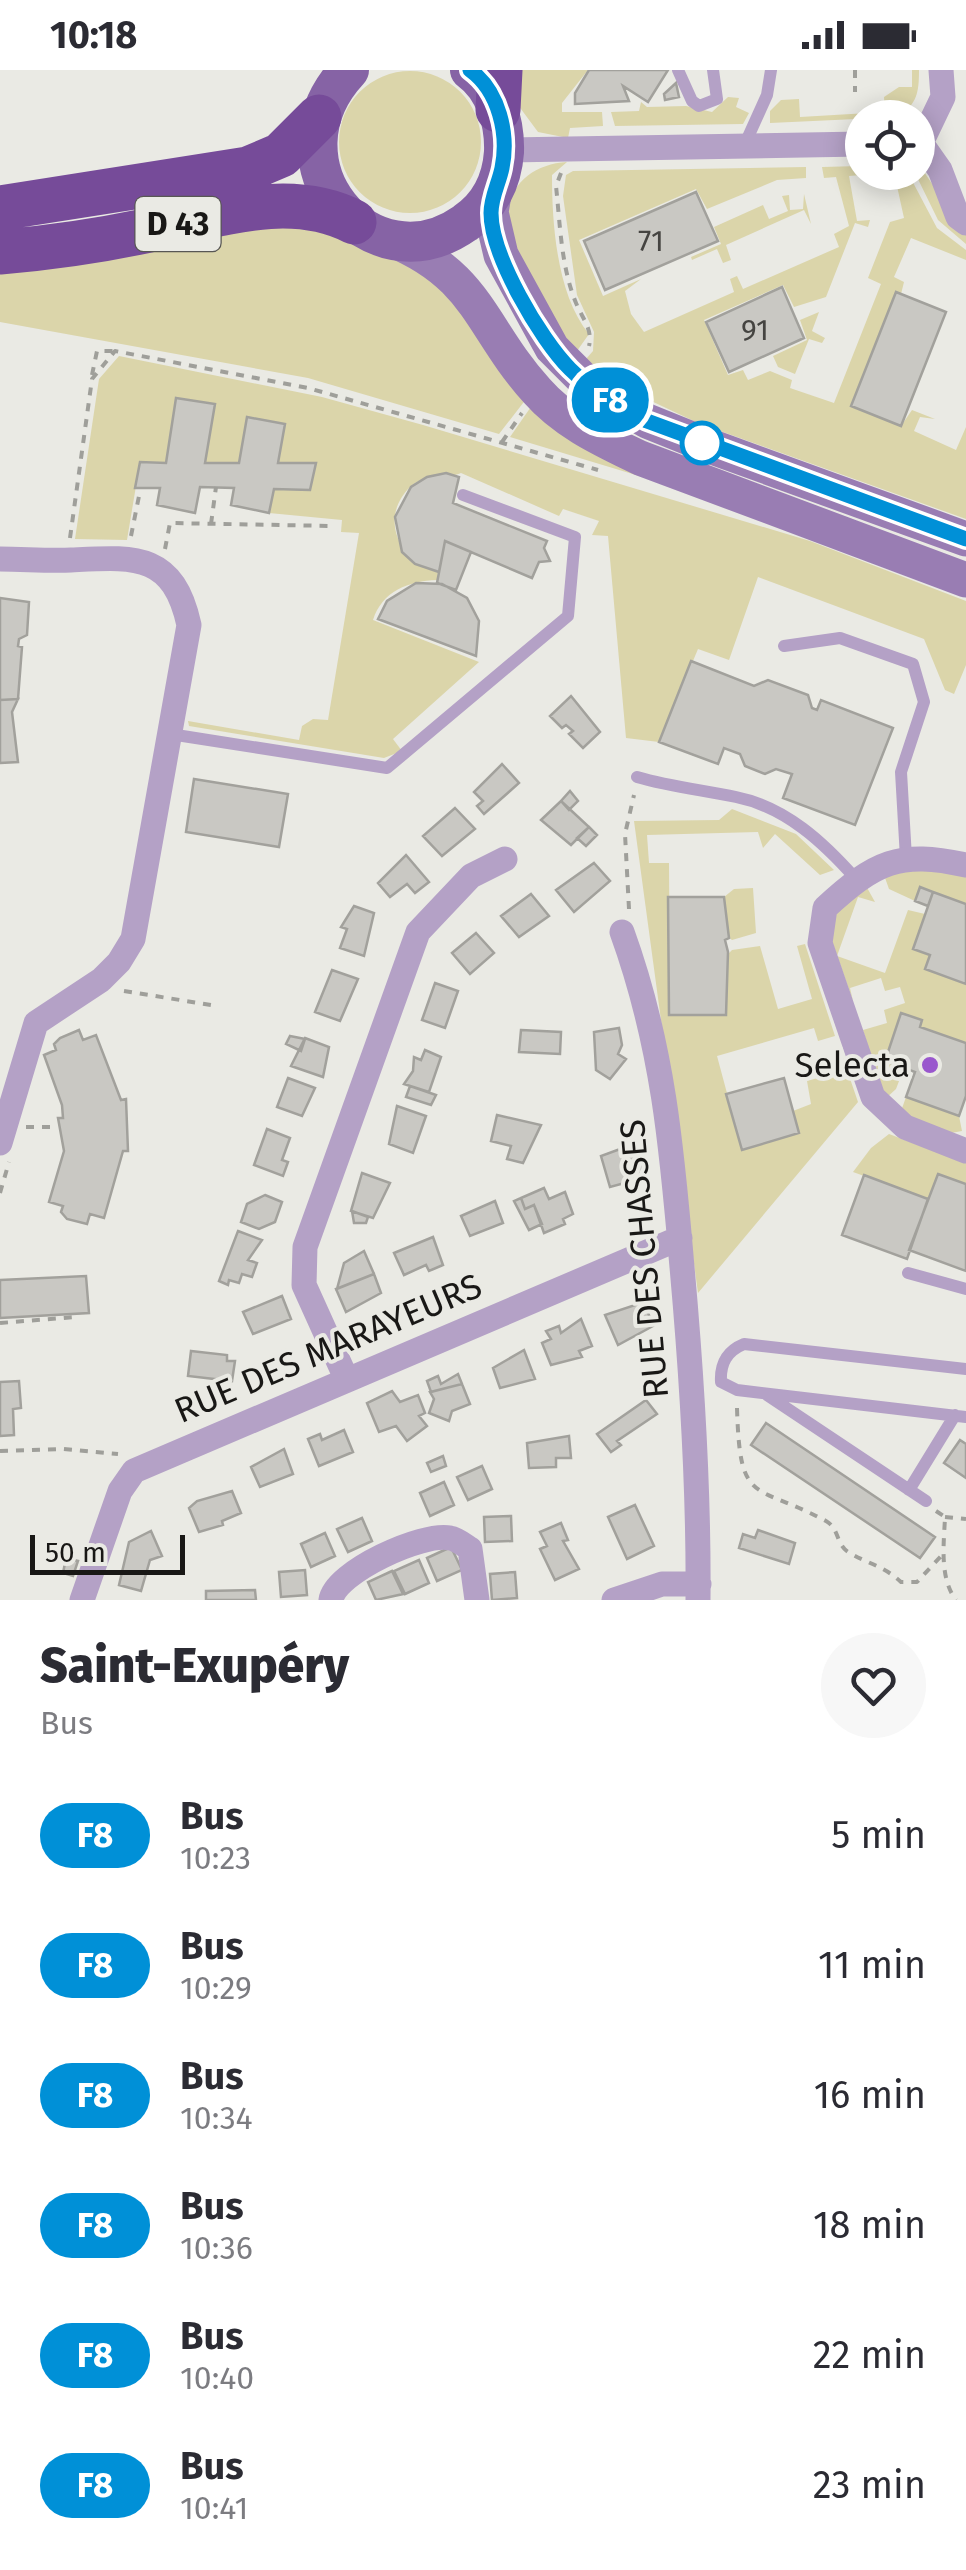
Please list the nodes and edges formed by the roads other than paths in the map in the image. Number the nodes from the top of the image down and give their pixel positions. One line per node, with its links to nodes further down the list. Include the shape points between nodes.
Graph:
1 (349, 70): 9 (main road)
2 (470, 70): 7 (main road)
3 (678, 70): 4 (lane, via 699,106 717,100)
4 (713, 70)
5 (771, 70): 11 (lane)
6 (941, 70): 8 (street)
7 (501, 110): 11 (street); 13 (main road)
8 (935, 111)
9 (319, 117): 14 (highway, D 43, via 281,154 248,168); 16 (main road, via 321,175 338,206)
10 (845, 144): 11 (street)
11 (744, 146)
12 (935, 163): 15 (street)
13 (495, 189): 16 (main road, via 453,232 432,239); 19 (main road, via 490,212 501,256 552,348 594,390 704,444)
14 (0, 208)
15 (966, 223)
16 (370, 229): 17 (highway, D 43, via 323,208 272,206); 21 (main road, D 43, via 450,272 537,392 592,435)
17 (0, 252)
18 (463, 495): 23 (lane, via 574,537 568,616 388,768)
19 (966, 539)
20 (0, 559): 23 (street, via 124,556 165,572 182,593 188,625)
21 (966, 580)
22 (784, 646): 25 (lane, via 840,638 913,664 924,702 901,772)
23 (170, 734): 30 (street, via 133,938 101,980 36,1023)
24 (638, 777): 28 (lane, via 777,811 817,838)
25 (906, 858): 27 (street); 28 (street)
26 (505, 859): 36 (street, via 471,876 418,932 305,1247 304,1285)
27 (966, 865)
28 (856, 879): 31 (street, via 825,908 820,943 873,1098 905,1127)
29 (622, 932): 32 (street, RUE DES CHASSES, via 640,982 672,1135)
30 (10, 1135)
31 (966, 1150)
32 (680, 1238): 36 (street, RUE DES MARAYEURS); 41 (street, RUE DES CHASSES)
33 (908, 1273): 34 (lane)
34 (966, 1289)
35 (966, 1369): 37 (lane, via 744,1344 731,1349 721,1382)
36 (346, 1378): 42 (street, RUE DES MARAYEURS, via 134,1471 120,1491)
37 (765, 1393): 38 (lane); 39 (lane)
38 (961, 1416): 39 (lane)
39 (909, 1490): 40 (lane)
40 (926, 1501)
41 (698, 1592): 45 (street, RUE DES CHASSES, via 662,1584)
42 (82, 1600)
43 (331, 1600): 44 (street, via 343,1576 434,1538 452,1538 470,1549)
44 (477, 1600)
45 (614, 1600)

